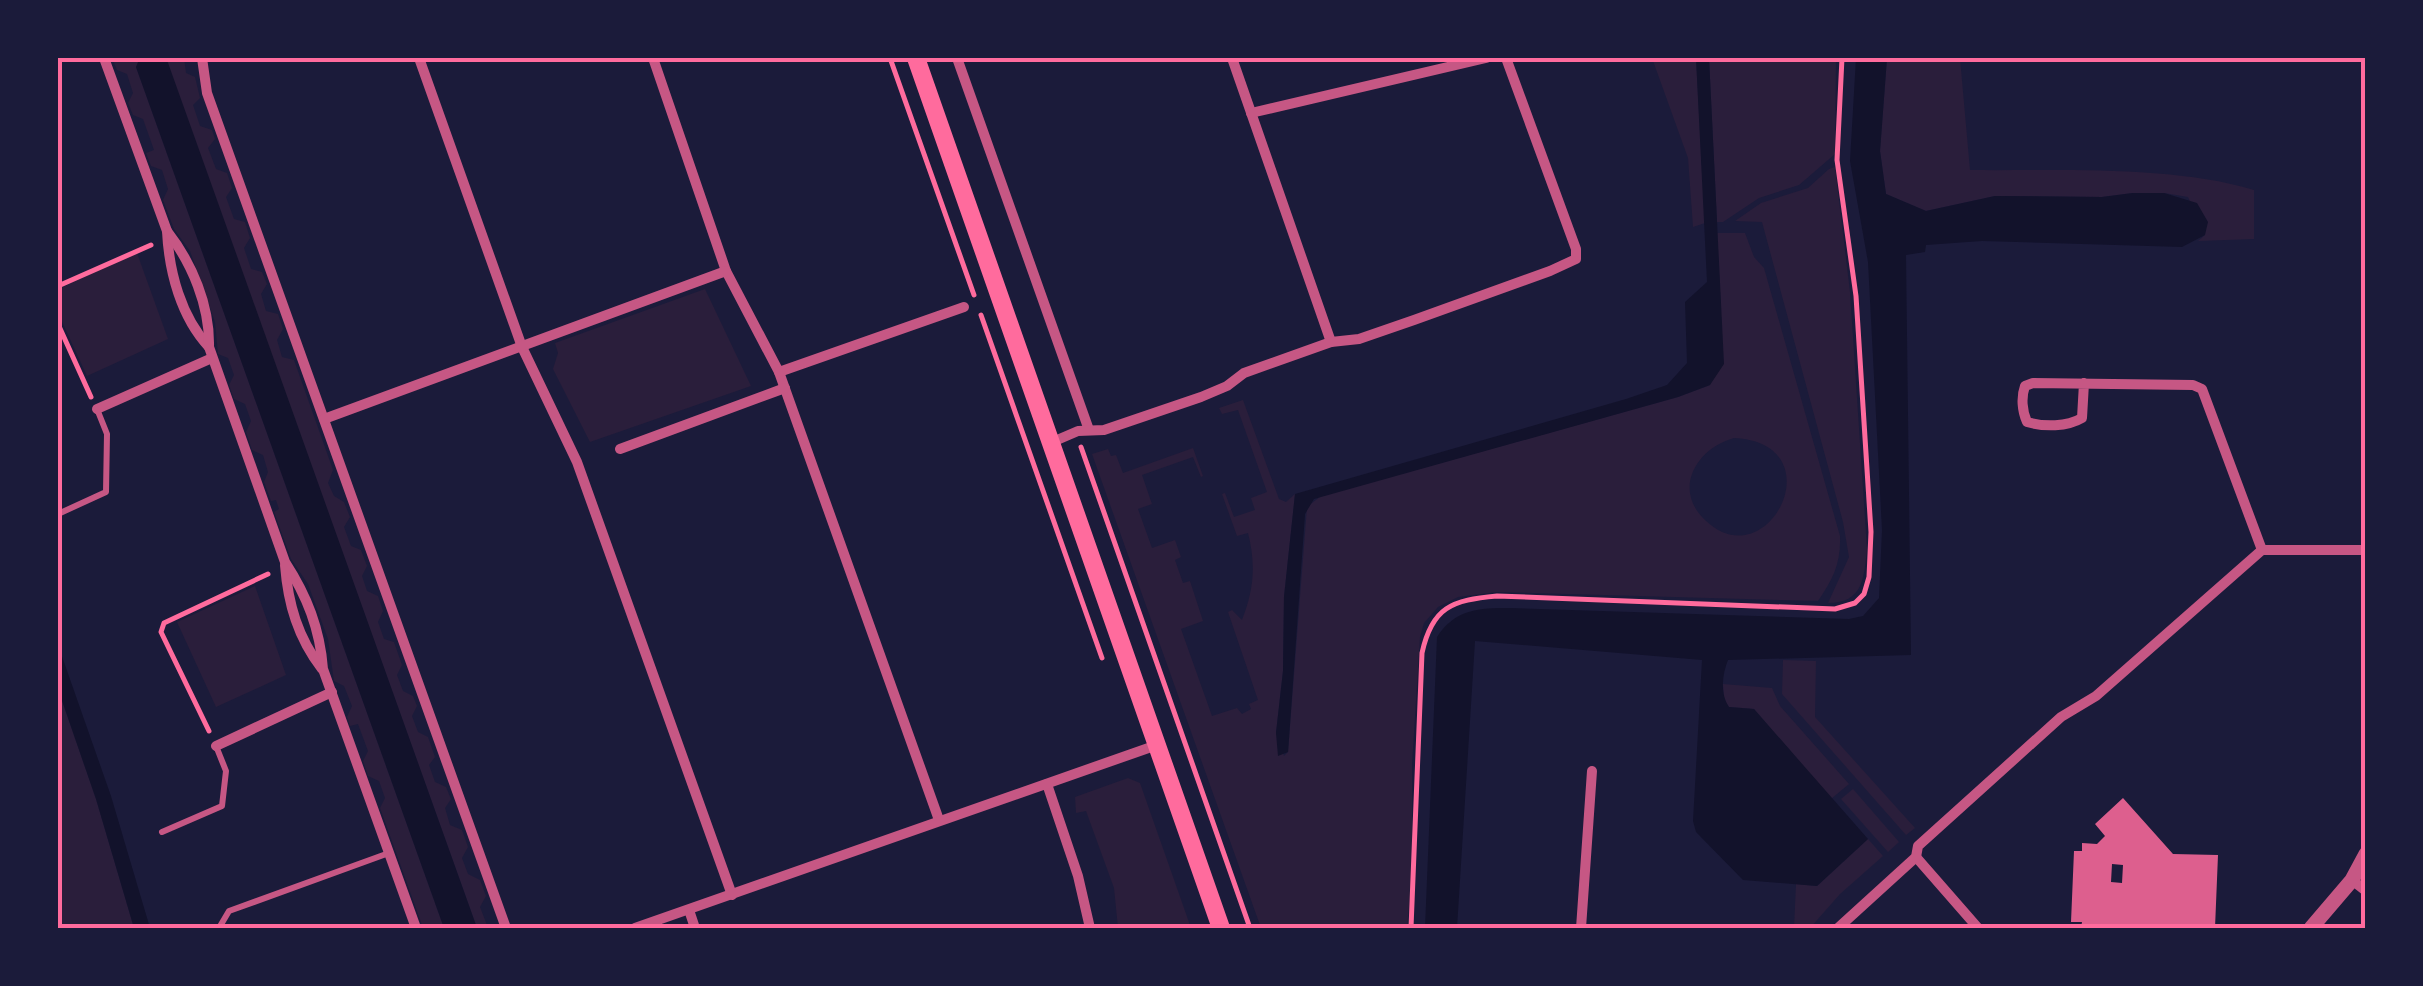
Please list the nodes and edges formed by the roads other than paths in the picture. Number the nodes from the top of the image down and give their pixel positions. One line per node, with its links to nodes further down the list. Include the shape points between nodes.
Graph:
1 (104, 58): 11 (street)
2 (202, 58): 21 (street, via 207,93)
3 (419, 58): 15 (street)
4 (652, 58): 12 (street)
5 (916, 58): 23 (main road)
6 (957, 58): 22 (street)
7 (1232, 58): 10 (street)
8 (1486, 58): 10 (street)
9 (1506, 58): 14 (street, via 1576,259 1358,339)
10 (1251, 113): 14 (street)
11 (167, 231): 16 (street, via 168,260 192,329); 16 (street, via 185,254 209,322)
12 (726, 271): 15 (street); 17 (street)
13 (964, 307): 17 (street)
14 (1331, 342): 22 (street, via 1200,396)
15 (522, 347): 21 (street); 42 (street, via 577,462)
16 (210, 352): 20 (street); 28 (street)
17 (780, 372): 19 (street)
18 (2084, 383): 18 (street, via 2025,386 2027,422 2072,424 2082,418); 26 (street, via 2202,388)
19 (785, 388): 24 (street); 35 (street)
20 (97, 409): 25 (lane, via 107,434 106,492)
21 (324, 419): 46 (street)
22 (1089, 430): 23 (street)
23 (1049, 443): 31 (main road)
24 (620, 449)
25 (58, 514)
26 (2262, 550): 27 (street); 39 (street, via 2096,696 2061,717 1918,846)
27 (2366, 550)
28 (285, 562): 29 (street, via 321,638); 29 (street, via 287,596 305,648)
29 (323, 670): 30 (street)
30 (332, 692): 32 (street); 37 (street)
31 (1157, 745): 34 (street); 50 (main road)
32 (216, 746): 36 (lane, via 226,771 222,806)
33 (1592, 771): 51 (street)
34 (1047, 784): 35 (street); 49 (street)
35 (938, 820): 42 (street)
36 (162, 832)
37 (390, 853): 44 (lane, via 229,911); 45 (street)
38 (2366, 854): 40 (street)
39 (1916, 858): 52 (street); 53 (street)
40 (2352, 880): 41 (street); 54 (street)
41 (2366, 891)
42 (732, 895): 43 (street)
43 (689, 910): 47 (street); 48 (street)
44 (219, 928)
45 (416, 928)
46 (506, 928)
47 (635, 928)
48 (695, 928)
49 (1090, 928)
50 (1221, 928)
51 (1581, 928)
52 (1838, 928)
53 (1978, 928)
54 (2312, 928)

